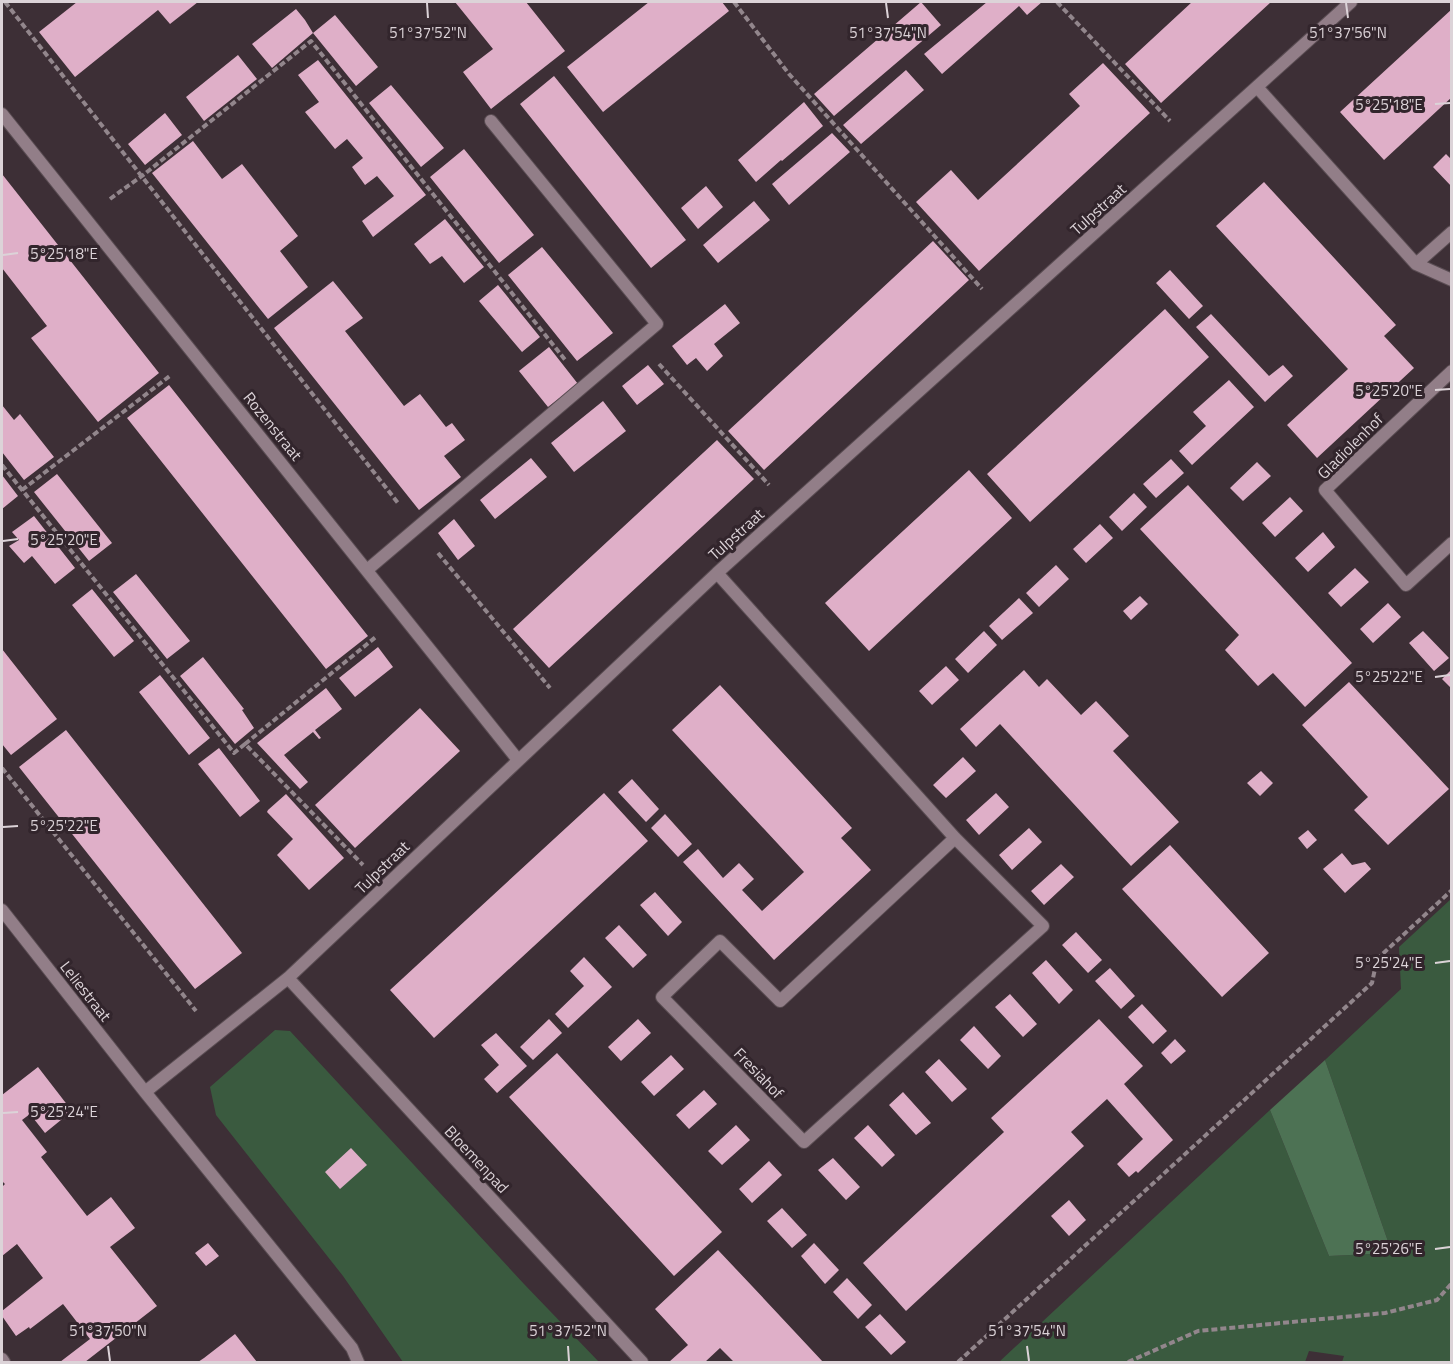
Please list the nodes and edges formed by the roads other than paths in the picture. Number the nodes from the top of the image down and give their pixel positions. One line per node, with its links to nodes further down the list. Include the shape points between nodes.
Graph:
1 (1351, 2): 2 (street, Tulpstraat)
2 (1257, 87): 6 (street); 11 (street, Tulpstraat)
3 (2, 114): 10 (street, Rozenstraat)
4 (491, 121): 10 (street, via 657,324)
5 (1452, 232): 6 (street)
6 (1416, 264): 7 (street)
7 (1452, 280)
8 (1452, 371): 9 (street, Gladiolenhof, via 1325,490 1406,585)
9 (1452, 543)
10 (367, 570): 12 (street, Rozenstraat)
11 (717, 573): 12 (street, Tulpstraat); 13 (street, Fresiahof)
12 (518, 760): 15 (street, Tulpstraat)
13 (955, 838): 13 (street, Fresiahof, via 1043,926 804,1142 662,997 720,941 780,1001)
14 (2, 910): 16 (street, Leliestraat)
15 (288, 978): 16 (street, Tulpstraat); 18 (street, Bloemenpad)
16 (145, 1092): 17 (street, via 352,1348)
17 (358, 1362)
18 (642, 1362)

